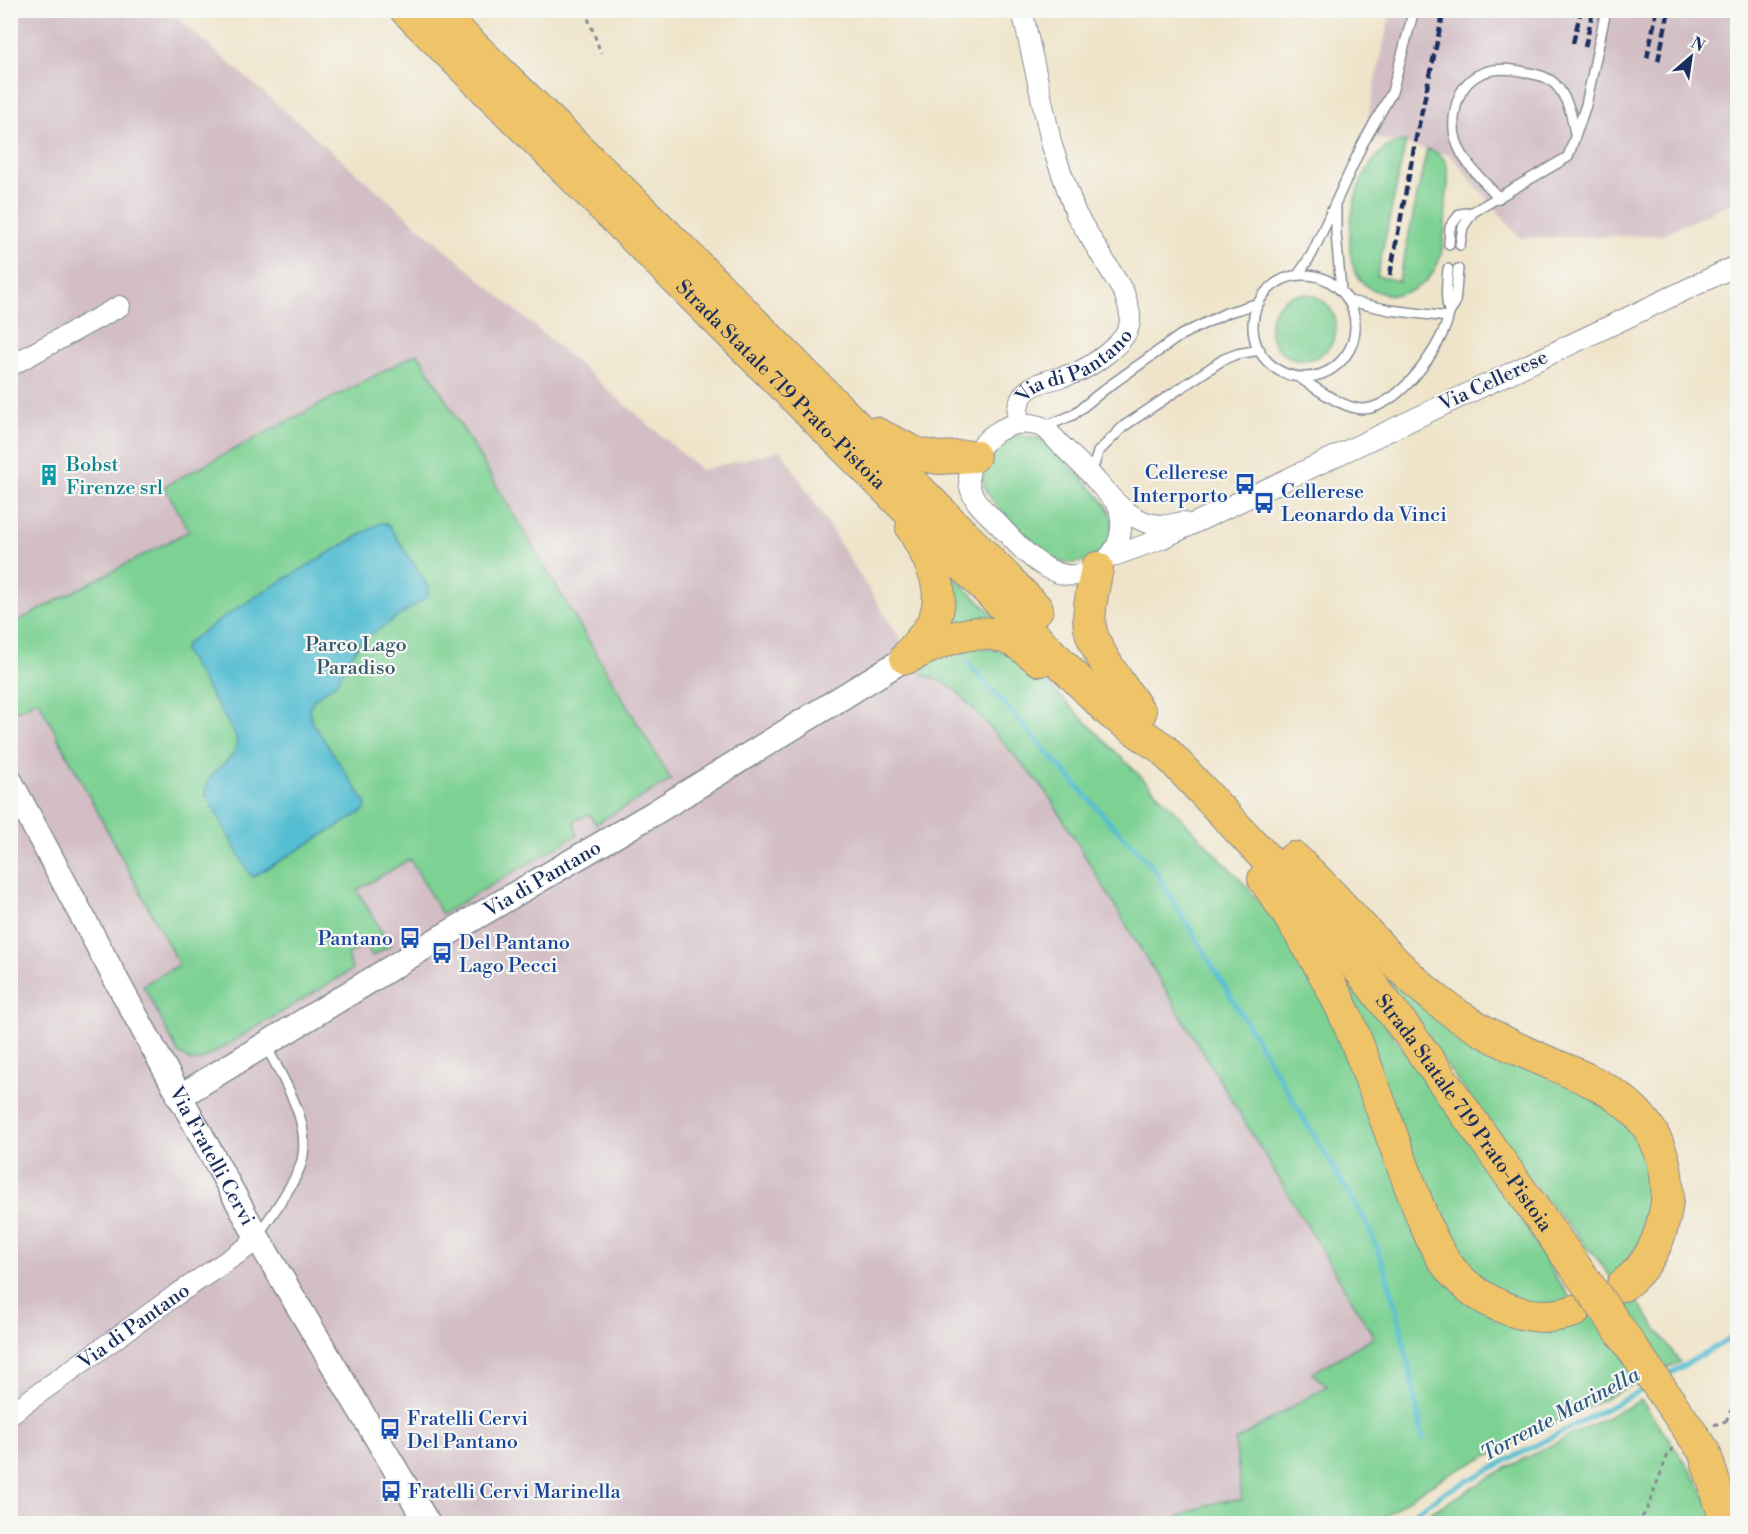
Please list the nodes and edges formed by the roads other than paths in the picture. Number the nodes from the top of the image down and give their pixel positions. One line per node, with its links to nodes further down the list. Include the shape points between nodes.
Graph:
1 (393, 10): 5 (highway)
2 (1022, 10): 25 (street, Via di Pantano, via 1052,146 1072,205 1124,293 1130,318 1128,330 1096,361 1076,373 1027,391 1022,397)
3 (1414, 10): 8 (lane, via 1392,92 1343,183)
4 (1606, 10): 6 (lane)
5 (421, 16): 24 (highway, Strada Statale 719 Prato-Pistoia, via 668,236); 30 (highway, Strada Statale 719 Prato-Pistoia)
6 (1576, 137): 7 (lane, via 1568,157); 7 (lane, via 1569,105 1547,78 1505,69 1478,74 1458,95 1453,129 1463,155)
7 (1498, 198): 9 (lane)
8 (1336, 204): 15 (lane); 16 (lane)
9 (1473, 213): 10 (lane, via 1462,213 1452,222); 11 (lane, via 1463,227)
10 (1449, 244)
11 (1460, 245)
12 (1737, 265): 29 (street, Via Cellerese)
13 (1448, 269): 20 (lane)
14 (1458, 269): 20 (lane, via 1455,303)
15 (1298, 275): 16 (lane, via 1321,278); 18 (lane, via 1271,287)
16 (1341, 290): 17 (lane)
17 (1348, 301): 20 (lane, via 1390,310); 23 (lane, via 1355,328 1346,355 1324,373)
18 (1258, 303): 21 (lane, via 1253,327); 26 (lane, via 1226,313 1181,335 1073,415)
19 (120, 306): 22 (street)
20 (1449, 314): 23 (lane, via 1442,334 1412,378 1387,402 1362,409 1350,406)
21 (1260, 350): 23 (lane, via 1275,367); 28 (lane, via 1224,359 1124,426 1098,452)
22 (10, 366)
23 (1296, 375)
24 (845, 415): 27 (highway, via 917,454 939,458); 35 (highway, Strada Statale 719 Prato-Pistoia)
25 (1017, 424): 26 (street, Via di Pantano); 27 (street, Via di Pantano, via 1006,426 982,443)
26 (1043, 427): 28 (street, Via di Pantano)
27 (974, 456): 33 (street, Via di Pantano, via 969,477 974,498 1026,554 1048,570 1065,574 1077,575)
28 (1091, 475): 31 (street, Via di Pantano)
29 (1249, 496): 32 (street, Via di Pantano)
30 (898, 501): 34 (highway, via 937,577 940,595 930,628); 35 (highway, Strada Statale 719 Prato-Pistoia)
31 (1119, 507): 32 (street, Via di Pantano, via 1160,525); 33 (street, via 1121,533)
32 (1201, 519): 33 (street, Via di Pantano)
33 (1103, 563): 35 (highway, via 1090,608 1090,628)
34 (906, 658): 35 (highway, via 953,637 969,633 998,635 1014,641); 38 (street, Via di Pantano)
35 (1125, 713): 37 (highway, Strada Statale 719 Prato-Pistoia)
36 (10, 781): 39 (street, Via Fratelli Cervi)
37 (1198, 784): 41 (highway, via 1304,867 1445,1007 1486,1034 1615,1093 1641,1118 1660,1149 1668,1202 1662,1228 1648,1258); 42 (highway, via 1299,929 1346,1018 1422,1216 1451,1270 1475,1291 1520,1314 1546,1317); 44 (highway, Strada Statale 719 Prato-Pistoia, bridge, via 1307,902 1364,973)
38 (265, 1044): 39 (street, Via di Pantano); 40 (lane, via 293,1099 304,1142 300,1166)
39 (179, 1097): 40 (street, Via Fratelli Cervi)
40 (257, 1237): 43 (street, Via di Pantano); 47 (street, Via Fratelli Cervi)
41 (1623, 1285)
42 (1574, 1311)
43 (10, 1414)
44 (1695, 1441): 45 (highway); 46 (highway, Strada Statale 719 Prato-Pistoia); 48 (highway)
45 (1737, 1482)
46 (1737, 1498)
47 (428, 1524)
48 (1727, 1524)

